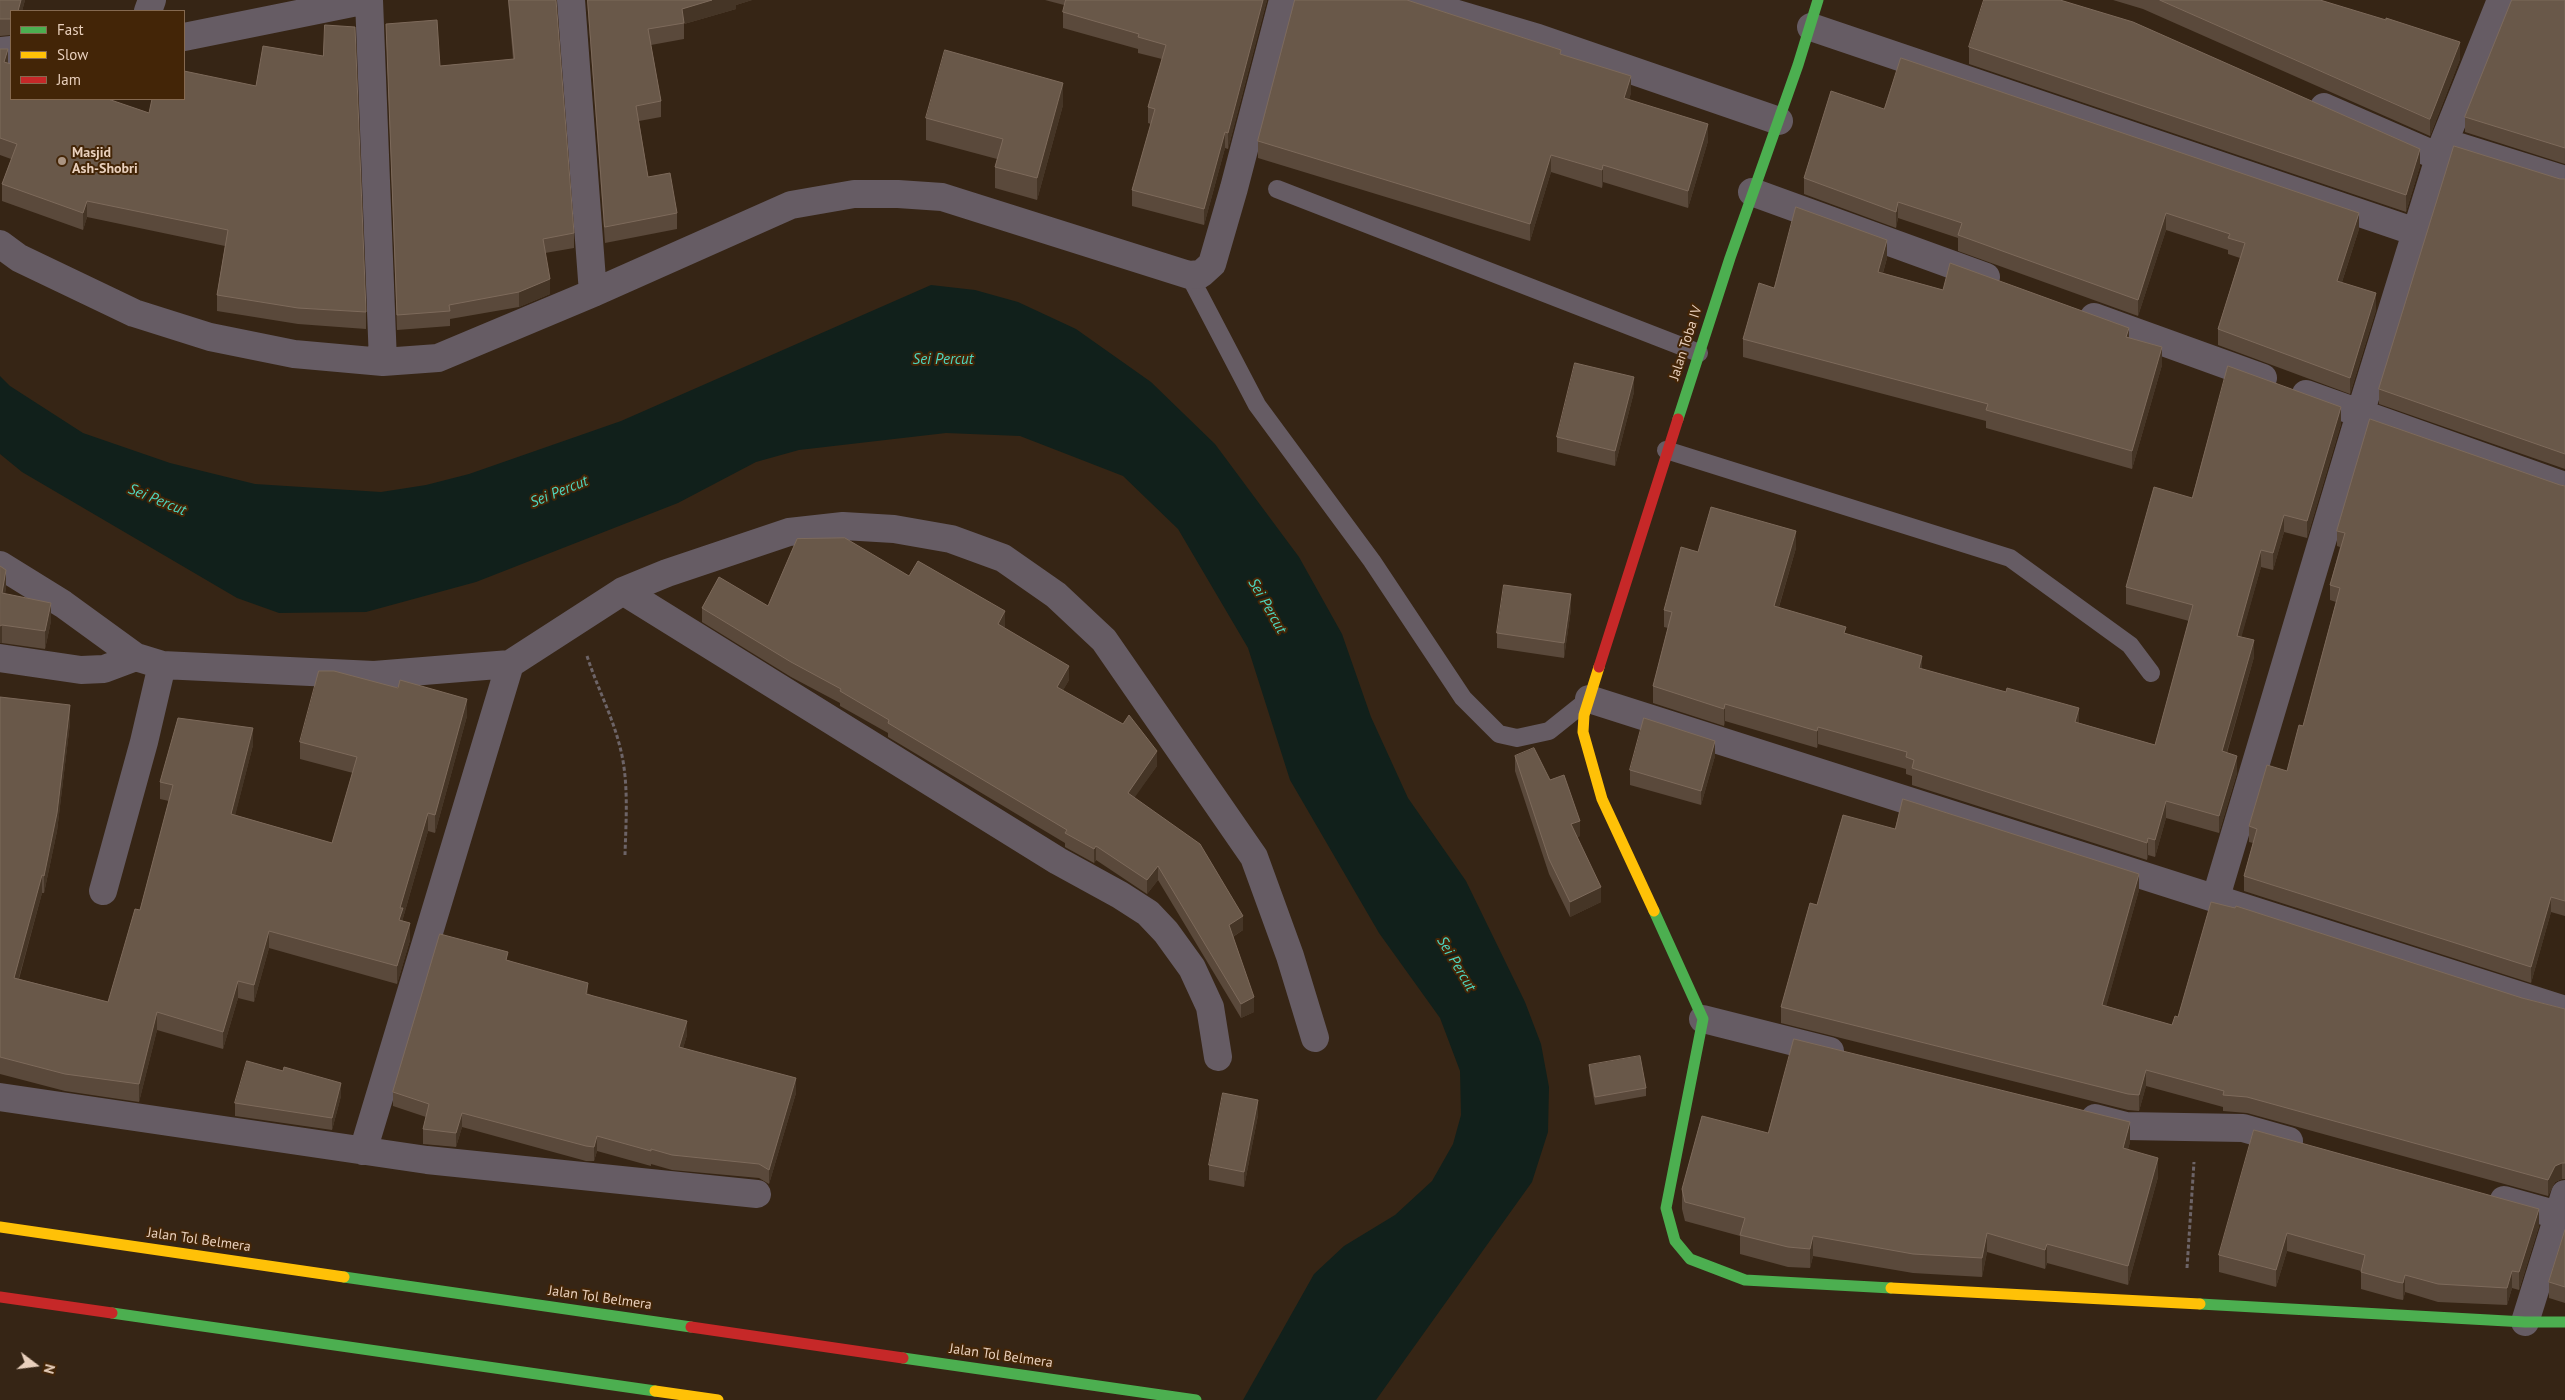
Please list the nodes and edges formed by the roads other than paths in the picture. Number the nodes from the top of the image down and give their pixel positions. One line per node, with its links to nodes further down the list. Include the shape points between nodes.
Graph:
1 (368, 0): 8 (street); 22 (street)
2 (571, 0): 19 (street)
3 (1283, 0): 17 (street, via 1212,264 1201,274)
4 (1410, 0): 10 (street, via 1538,38)
5 (1818, 0): 7 (main road, Jalan Toba IV)
6 (2501, 0): 11 (street)
7 (1811, 27): 10 (main road, Jalan Toba IV); 15 (street)
8 (185, 37)
9 (2302, 97): 11 (street)
10 (1779, 122): 14 (main road, Jalan Toba IV)
11 (2442, 150): 12 (street); 15 (street)
12 (2565, 180)
13 (1277, 189): 21 (lane)
14 (1752, 192): 18 (street); 21 (main road, Jalan Toba IV)
15 (2416, 232): 23 (street)
16 (0, 244): 22 (street, via 19,258 134,313 210,336 294,354)
17 (1189, 276): 19 (street, via 942,197 854,194 791,205); 33 (lane, via 1257,405 1372,561 1463,698 1499,734 1517,738 1549,731)
18 (2014, 288)
19 (593, 293): 22 (street, via 438,358)
20 (2070, 308): 23 (street)
21 (1698, 352): 24 (main road, Jalan Toba IV)
22 (383, 362)
23 (2360, 414): 25 (street); 35 (street)
24 (1666, 450): 32 (lane, via 2010,558 2130,645); 33 (main road, Jalan Toba IV)
25 (2565, 486)
26 (0, 565): 28 (street, via 63,604)
27 (623, 591): 30 (street); 38 (street, via 789,532 843,526 894,529 951,539 1003,558 1056,595 1104,640 1254,858 1290,956); 39 (street, via 1148,914 1192,968 1210,1007)
28 (136, 657): 29 (street, via 104,669 81,670); 31 (street)
29 (0, 658)
30 (510, 664): 31 (street, via 374,675); 44 (street)
31 (162, 665): 34 (street)
32 (2151, 673)
33 (1589, 699): 35 (street); 37 (main road, Jalan Toba IV, via 1583,732 1602,799)
34 (103, 891)
35 (2216, 897): 36 (street)
36 (2565, 1010)
37 (1703, 1018): 40 (street); 50 (main road, via 1666,1208 1669,1232 1692,1262 1745,1280)
38 (1315, 1038)
39 (1218, 1057)
40 (1857, 1058)
41 (0, 1097): 44 (street)
42 (2069, 1112): 43 (street, via 2126,1126 2243,1128)
43 (2310, 1147)
44 (364, 1151): 45 (street)
45 (757, 1194)
46 (2481, 1194): 47 (street)
47 (2561, 1205): 50 (street)
48 (0, 1227): 53 (main road, Jalan Tol Belmera)
49 (0, 1297): 52 (main road)
50 (2525, 1322): 51 (main road)
51 (2565, 1322)
52 (718, 1400)
53 (1196, 1400)

